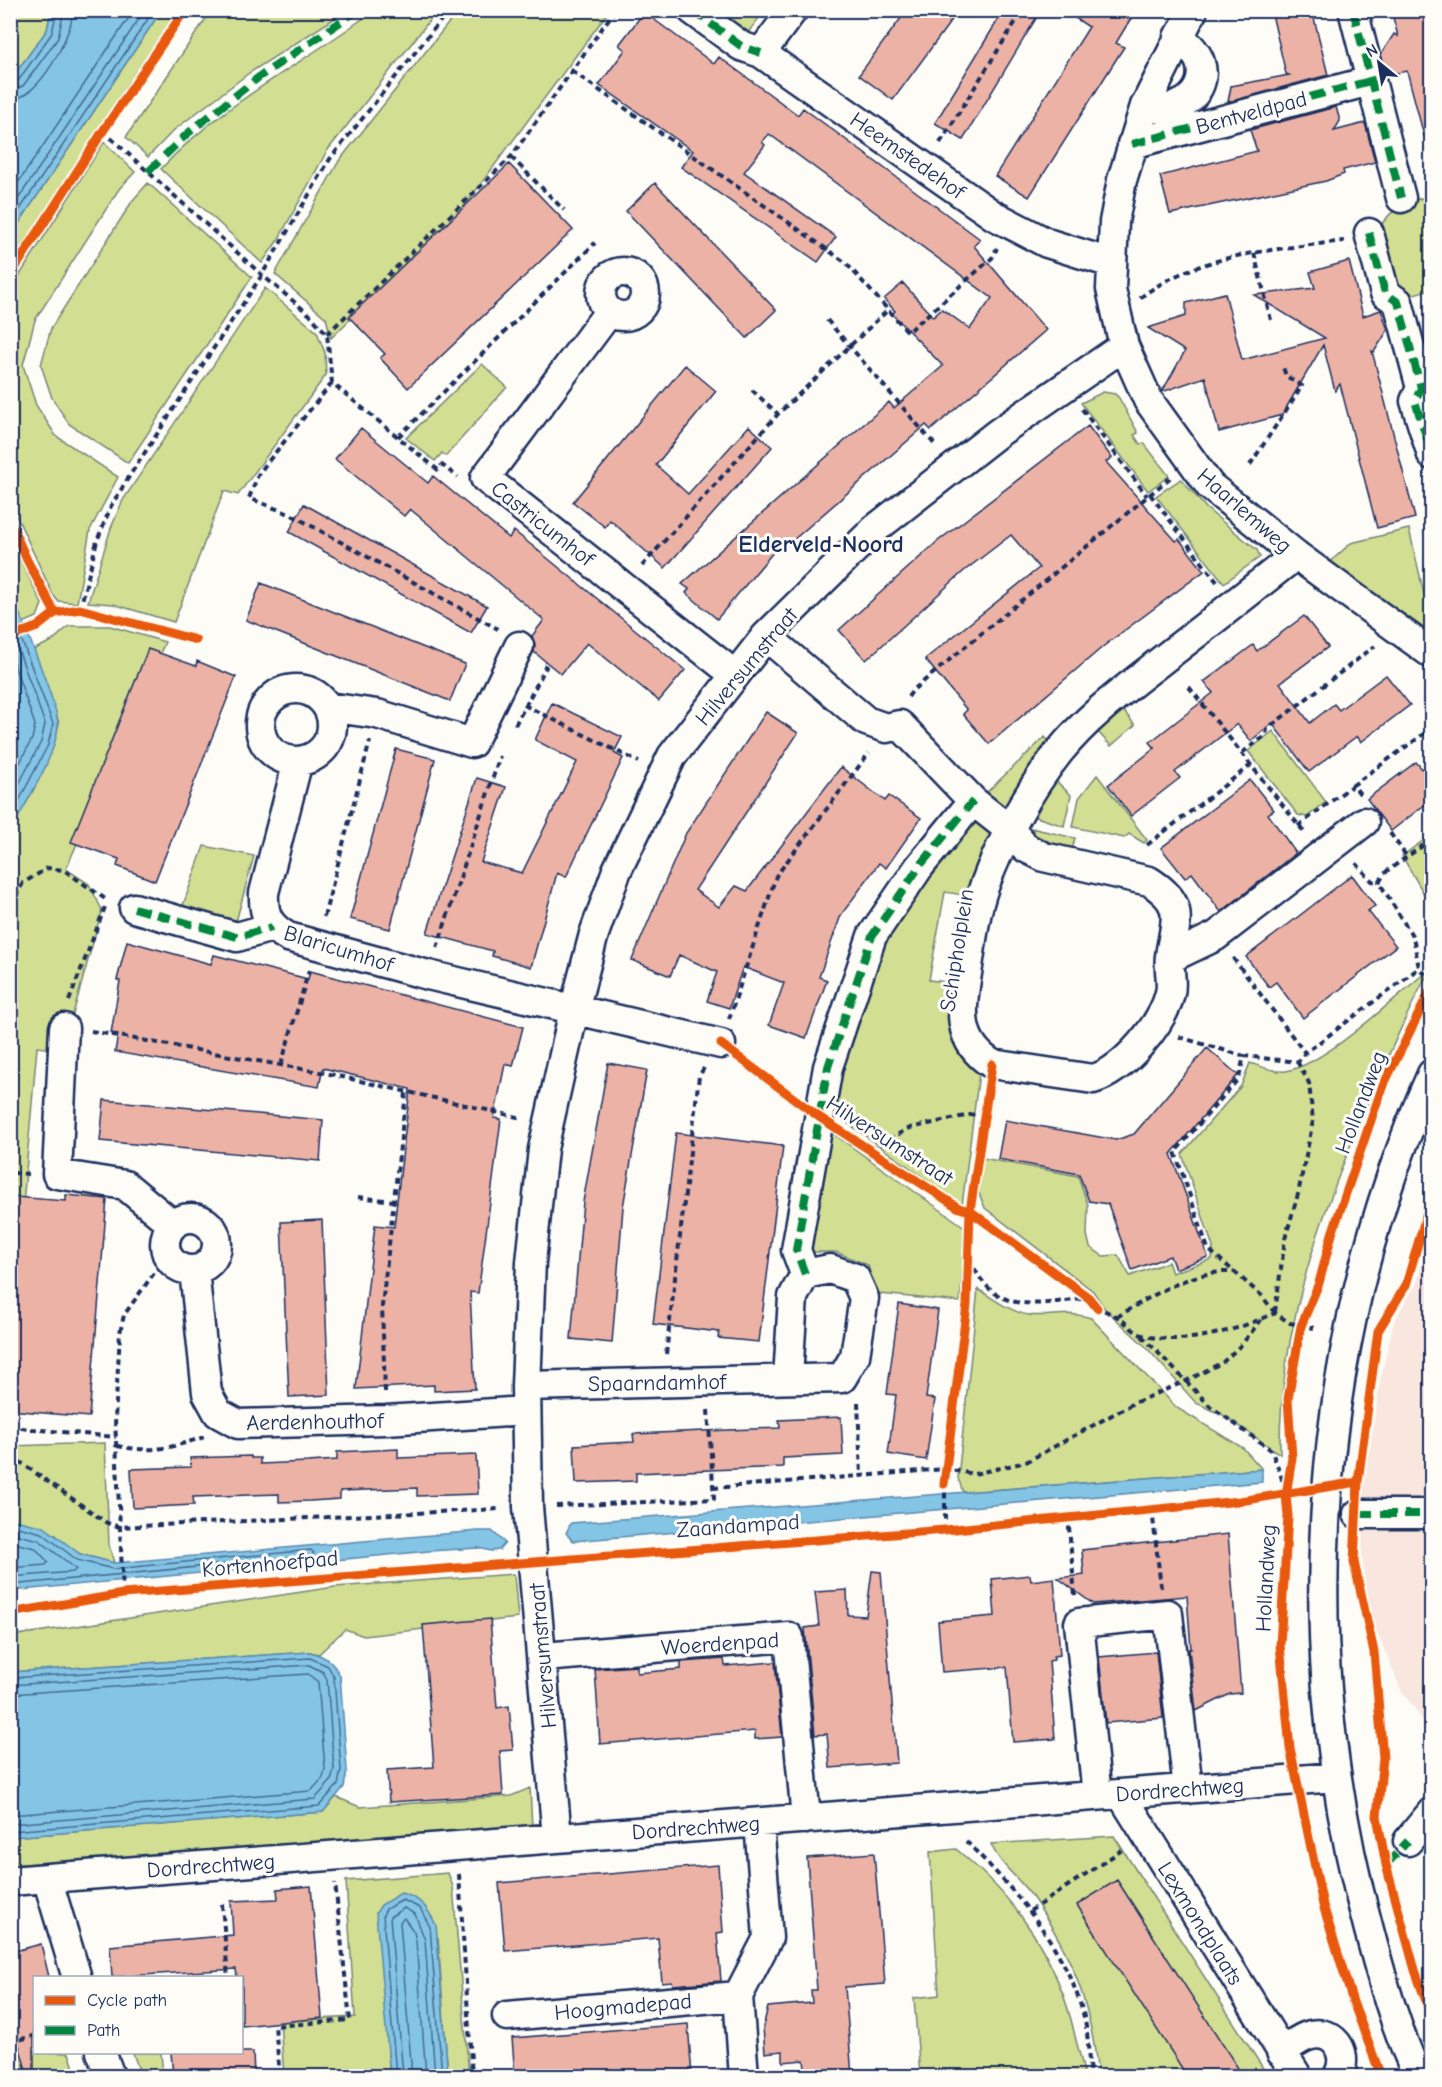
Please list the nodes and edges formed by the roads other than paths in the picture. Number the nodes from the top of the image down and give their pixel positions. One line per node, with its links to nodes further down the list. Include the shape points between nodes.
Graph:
1 (692, 10): 6 (street, Heemstedehof, via 741,46)
2 (793, 10): 6 (street)
3 (1193, 10): 5 (street, Haarlemweg)
4 (1353, 10): 7 (street)
5 (1178, 37): 8 (street, Haarlemweg); 8 (street, via 1187,42 1202,64 1196,93 1183,105 1170,109)
6 (761, 53): 12 (street, Heemstedehof, via 1011,224 1047,243)
7 (1370, 81): 9 (street, Bentveldpad); 10 (street)
8 (1145, 106): 9 (street, Haarlemweg)
9 (1132, 144): 12 (street, Haarlemweg, via 1114,222)
10 (1401, 198)
11 (1369, 233): 15 (street, via 1385,293 1398,302 1421,388 1415,401)
12 (1111, 263): 14 (street, Haarlemweg, via 1111,289)
13 (609, 312): 20 (street, Castricumhof, via 485,478)
14 (1124, 346): 16 (street, Haarlemweg, via 1148,400 1190,462 1210,486); 17 (street, Hilversumstraat, via 954,467 875,529)
15 (1431, 455)
16 (1296, 555): 19 (street, Haarlemweg); 25 (street, Schipholplein, via 1092,716 1059,752 1033,789)
17 (766, 636): 20 (street, Hilversumstraat); 23 (street, via 866,721 886,728 900,725)
18 (519, 646): 21 (street, via 472,743 376,714)
19 (1431, 654)
20 (735, 675): 29 (street, Hilversumstraat, via 672,756 617,870 594,934)
21 (328, 707): 22 (street, via 332,731 328,742 320,752); 22 (street, via 311,691 287,689 267,702 261,712 261,736 266,746 275,755)
22 (298, 761): 27 (street, Blaricumhof, via 264,893 263,910)
23 (973, 801): 25 (street); 35 (street, via 919,867 872,936 828,1067 796,1250)
24 (1372, 818): 28 (street, via 1216,936)
25 (1011, 831): 28 (street, via 1026,848 1044,857 1149,881 1164,890 1174,905 1178,926); 28 (street, Schipholplein, via 984,888 964,994 963,1022 970,1044 980,1056 992,1064 1093,1079 1106,1076 1152,1030 1171,993)
26 (121, 905): 27 (street, via 237,937)
27 (272, 927): 29 (street, Blaricumhof, via 288,937 316,945)
28 (1170, 958)
29 (574, 1010): 31 (street); 37 (street, Hilversumstraat, via 543,1149 531,1263)
30 (64, 1028): 33 (street, via 57,1174 125,1185)
31 (721, 1044)
32 (1431, 1074): 41 (street, via 1371,1241 1345,1350 1325,1488 1323,1614)
33 (173, 1225): 34 (street, via 165,1239 167,1255 178,1266); 34 (street, via 198,1219 216,1235 213,1257)
34 (194, 1270): 37 (street, Aerdenhouthof, via 207,1393 218,1413 238,1424 386,1420)
35 (805, 1274): 36 (street, via 793,1297); 36 (street, Spaarndamhof, via 831,1269 855,1278 864,1298 855,1356 843,1378)
36 (788, 1379): 37 (street, Spaarndamhof, via 706,1381)
37 (526, 1398): 40 (street, Hilversumstraat, via 528,1507)
38 (1358, 1514): 39 (street)
39 (1431, 1514)
40 (543, 1657): 45 (street, Woerdenpad, via 789,1637); 47 (street, Hilversumstraat)
41 (1335, 1777): 42 (street, Dordrechtweg); 60 (street, via 1358,1891 1383,1981)
42 (1188, 1789): 43 (street, Dordrechtweg); 43 (street, via 1168,1614 1164,1614 1079,1623)
43 (1109, 1795): 45 (street, Dordrechtweg); 54 (street, Lexmondplaats, via 1146,1834)
44 (1431, 1812): 48 (street)
45 (806, 1819): 46 (street, Dordrechtweg)
46 (759, 1822): 47 (street, Dordrechtweg); 52 (street, via 768,1938)
47 (557, 1838): 49 (street, Dordrechtweg)
48 (1408, 1841)
49 (47, 1878): 50 (street, Dordrechtweg); 51 (street)
50 (10, 1881)
51 (77, 1976)
52 (738, 1996): 53 (street, Hoogmadepad); 57 (street)
53 (507, 2016)
54 (1281, 2052): 58 (street, Lexmondplaats); 59 (street, via 1307,2036 1324,2035 1342,2052)
55 (102, 2054): 56 (street)
56 (110, 2076)
57 (744, 2076)
58 (1297, 2076)
59 (1338, 2076)
60 (1418, 2076)

